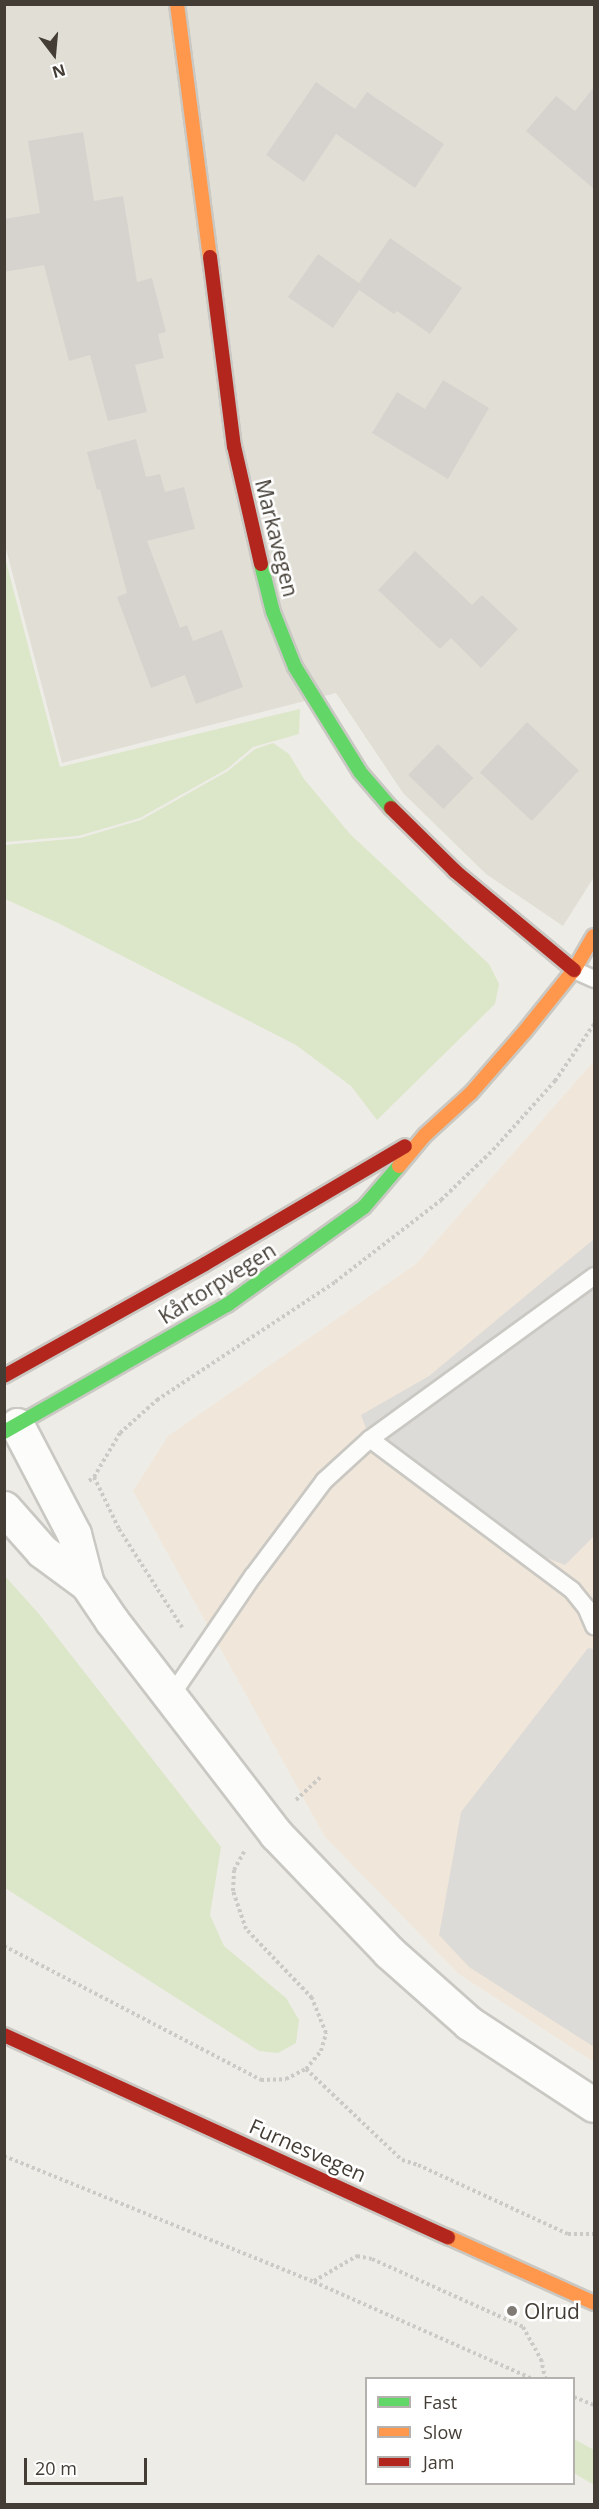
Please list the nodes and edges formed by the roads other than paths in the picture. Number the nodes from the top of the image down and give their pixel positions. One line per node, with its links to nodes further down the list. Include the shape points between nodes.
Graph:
1 (177, 4): 3 (main road, Markavegen, via 234,446 273,612 295,667 360,772 398,817 455,872)
2 (594, 936): 3 (main road, Kårtorpvegen)
3 (574, 970): 4 (lane); 5 (main road, Kårtorpvegen, via 471,1093)
4 (594, 979)
5 (425, 1135): 7 (main road, Kårtorpvegen); 8 (main road, Kårtorpvegen, via 364,1207 290,1262 227,1305)
6 (594, 1276): 9 (lane)
7 (4, 1376)
8 (8, 1426): 11 (street, via 74,1533)
9 (370, 1439): 12 (lane, via 572,1590 586,1607); 13 (lane, via 324,1481)
10 (4, 1508): 11 (street, via 42,1551)
11 (87, 1584): 13 (street)
12 (594, 1626)
13 (171, 1696): 15 (street, via 296,1858 389,1952 460,2015 524,2061)
14 (4, 2035): 16 (main road, Furnesvegen)
15 (593, 2100)
16 (594, 2304)

